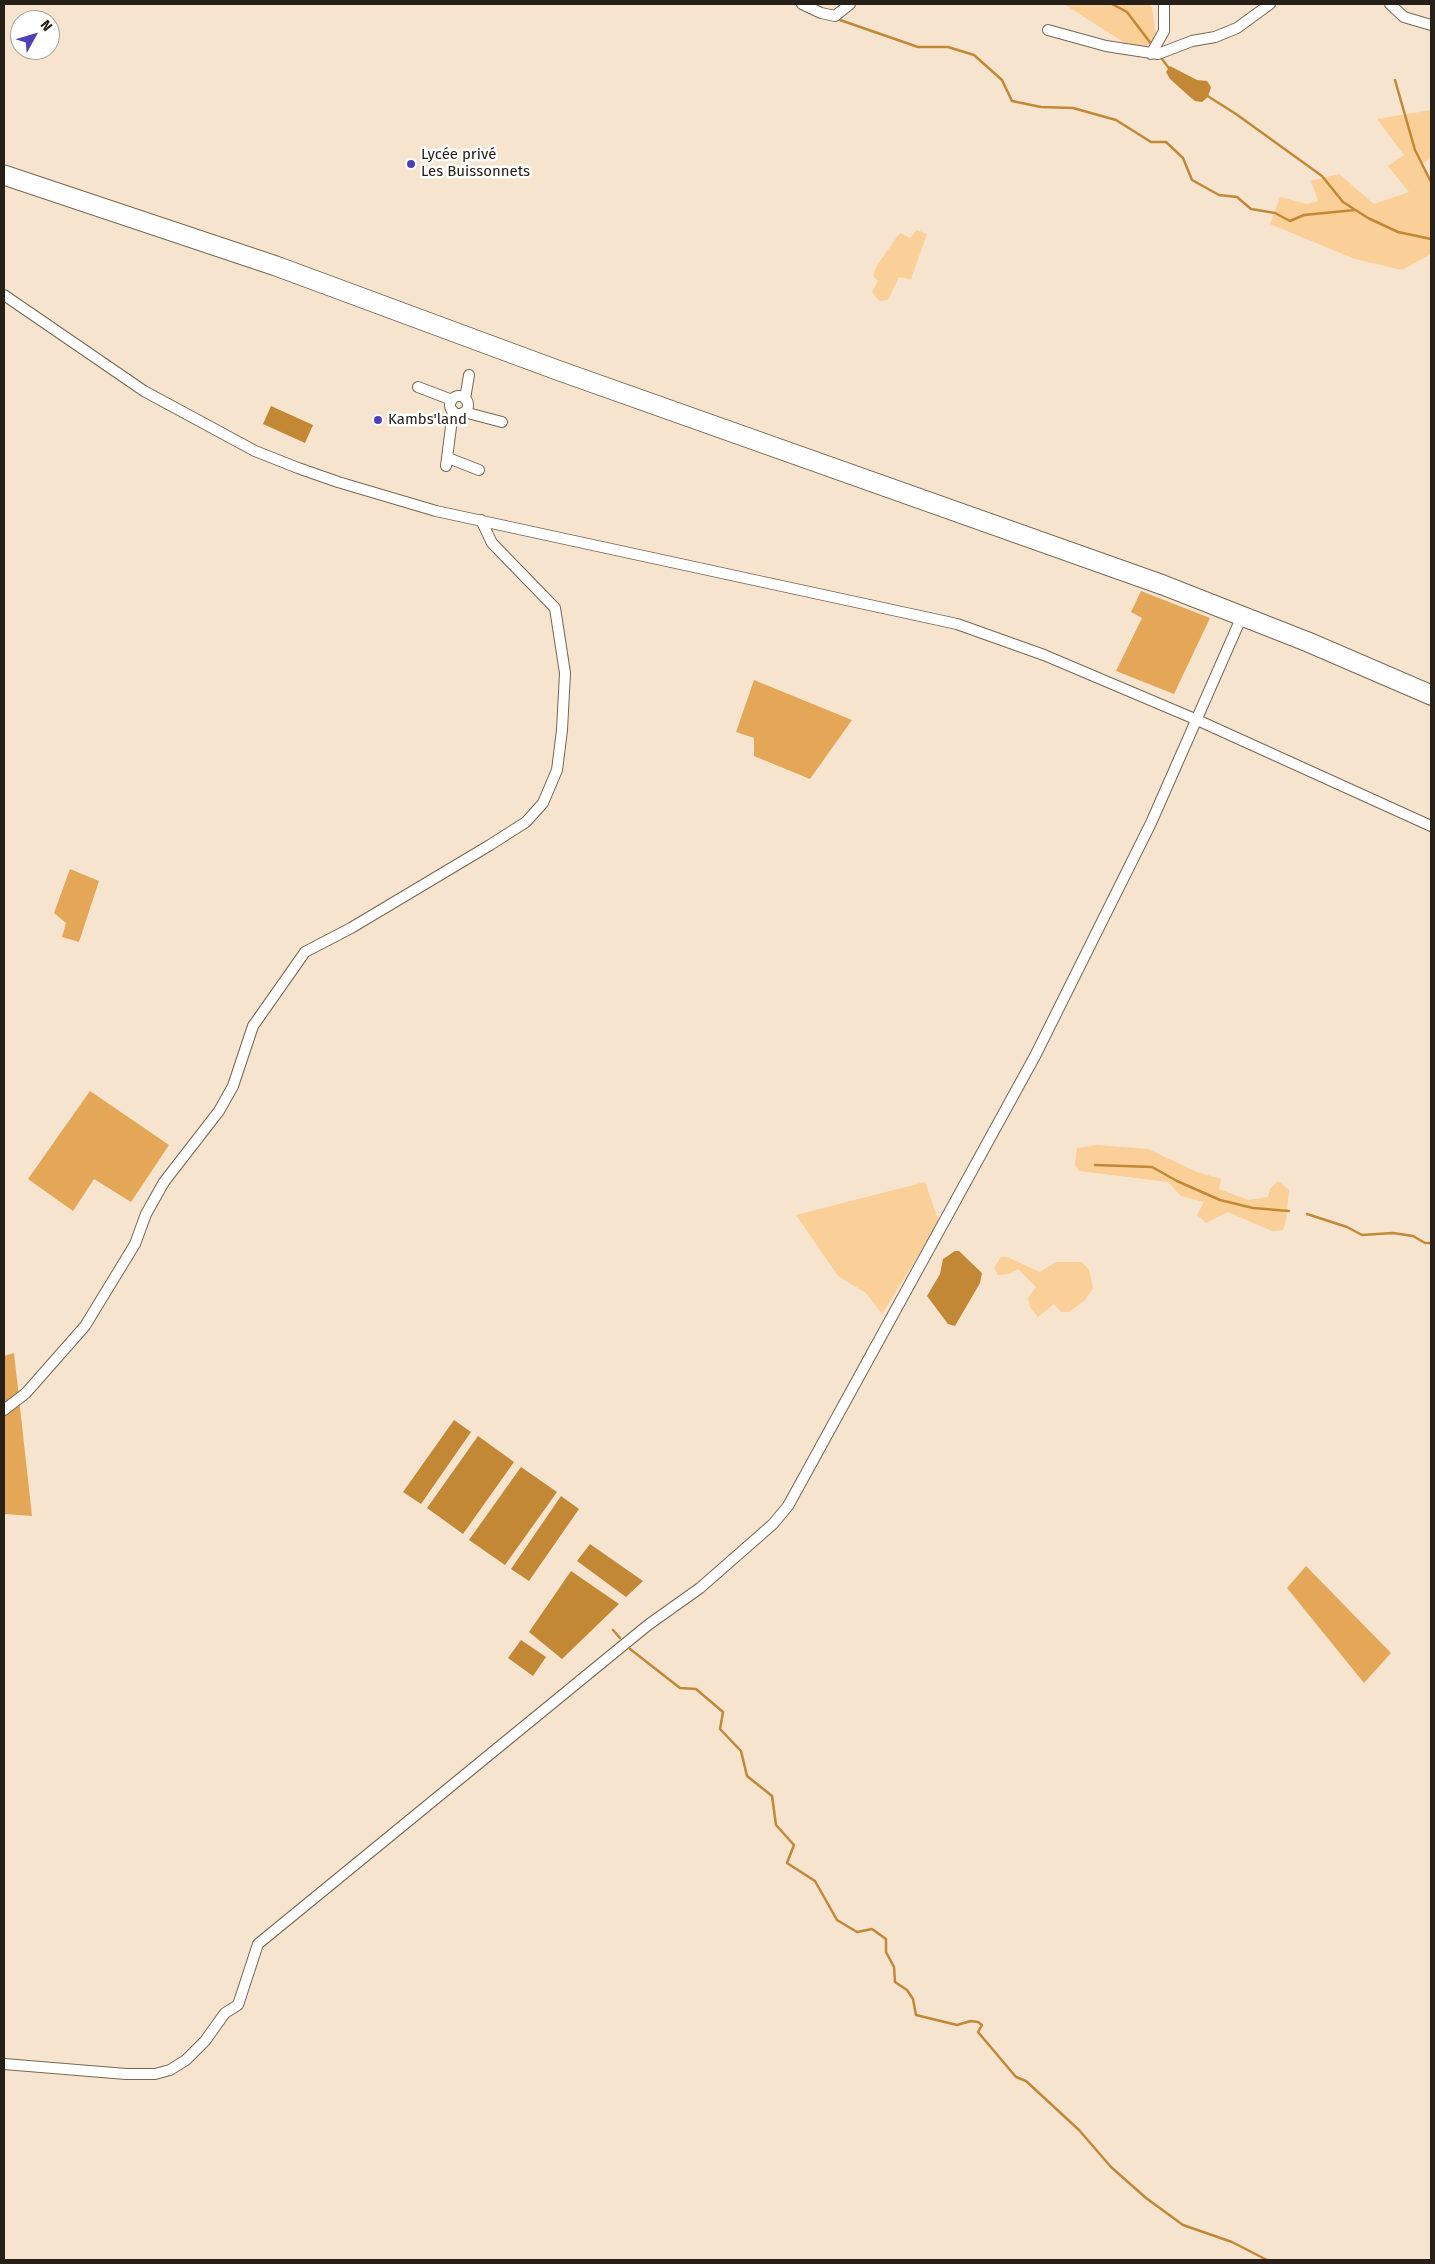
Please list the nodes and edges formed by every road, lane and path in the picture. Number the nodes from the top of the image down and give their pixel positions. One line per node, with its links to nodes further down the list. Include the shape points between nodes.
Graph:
1 (802, 4): 2 (street, via 835,16)
2 (850, 4)
3 (1164, 4): 8 (street, via 1164,31)
4 (1270, 4): 8 (street, via 1237,28)
5 (1390, 4): 6 (street, via 1404,17)
6 (1431, 25)
7 (1048, 30): 8 (street)
8 (1151, 54)
9 (4, 175): 20 (highway, via 276,266)
10 (4, 295): 19 (street, via 144,391 256,451 338,482 436,511)
11 (469, 374): 13 (street)
12 (418, 387): 14 (street)
13 (465, 399): 14 (street, via 458,396); 16 (street, via 467,407)
14 (452, 400): 15 (street, via 450,406)
15 (453, 411): 16 (street, via 458,414); 18 (street, via 447,462)
16 (464, 412): 17 (street)
17 (502, 422)
18 (479, 470)
19 (481, 520): 22 (street, via 957,624 1044,655); 24 (street, via 492,543 555,608 565,673 562,730 557,770 543,802 526,822 490,845 305,952 253,1026 233,1086 219,1111 164,1182 146,1214 135,1244 85,1326 26,1393)
20 (1242, 616): 21 (highway); 22 (street)
21 (1431, 695)
22 (1195, 719): 23 (street); 25 (street, via 1151,823 1035,1056 802,1483 773,1524 700,1588 648,1625 258,1944 238,2005 225,2013 186,2060 170,2070 155,2074)
23 (1431, 826)
24 (4, 1410)
25 (4, 2064)

